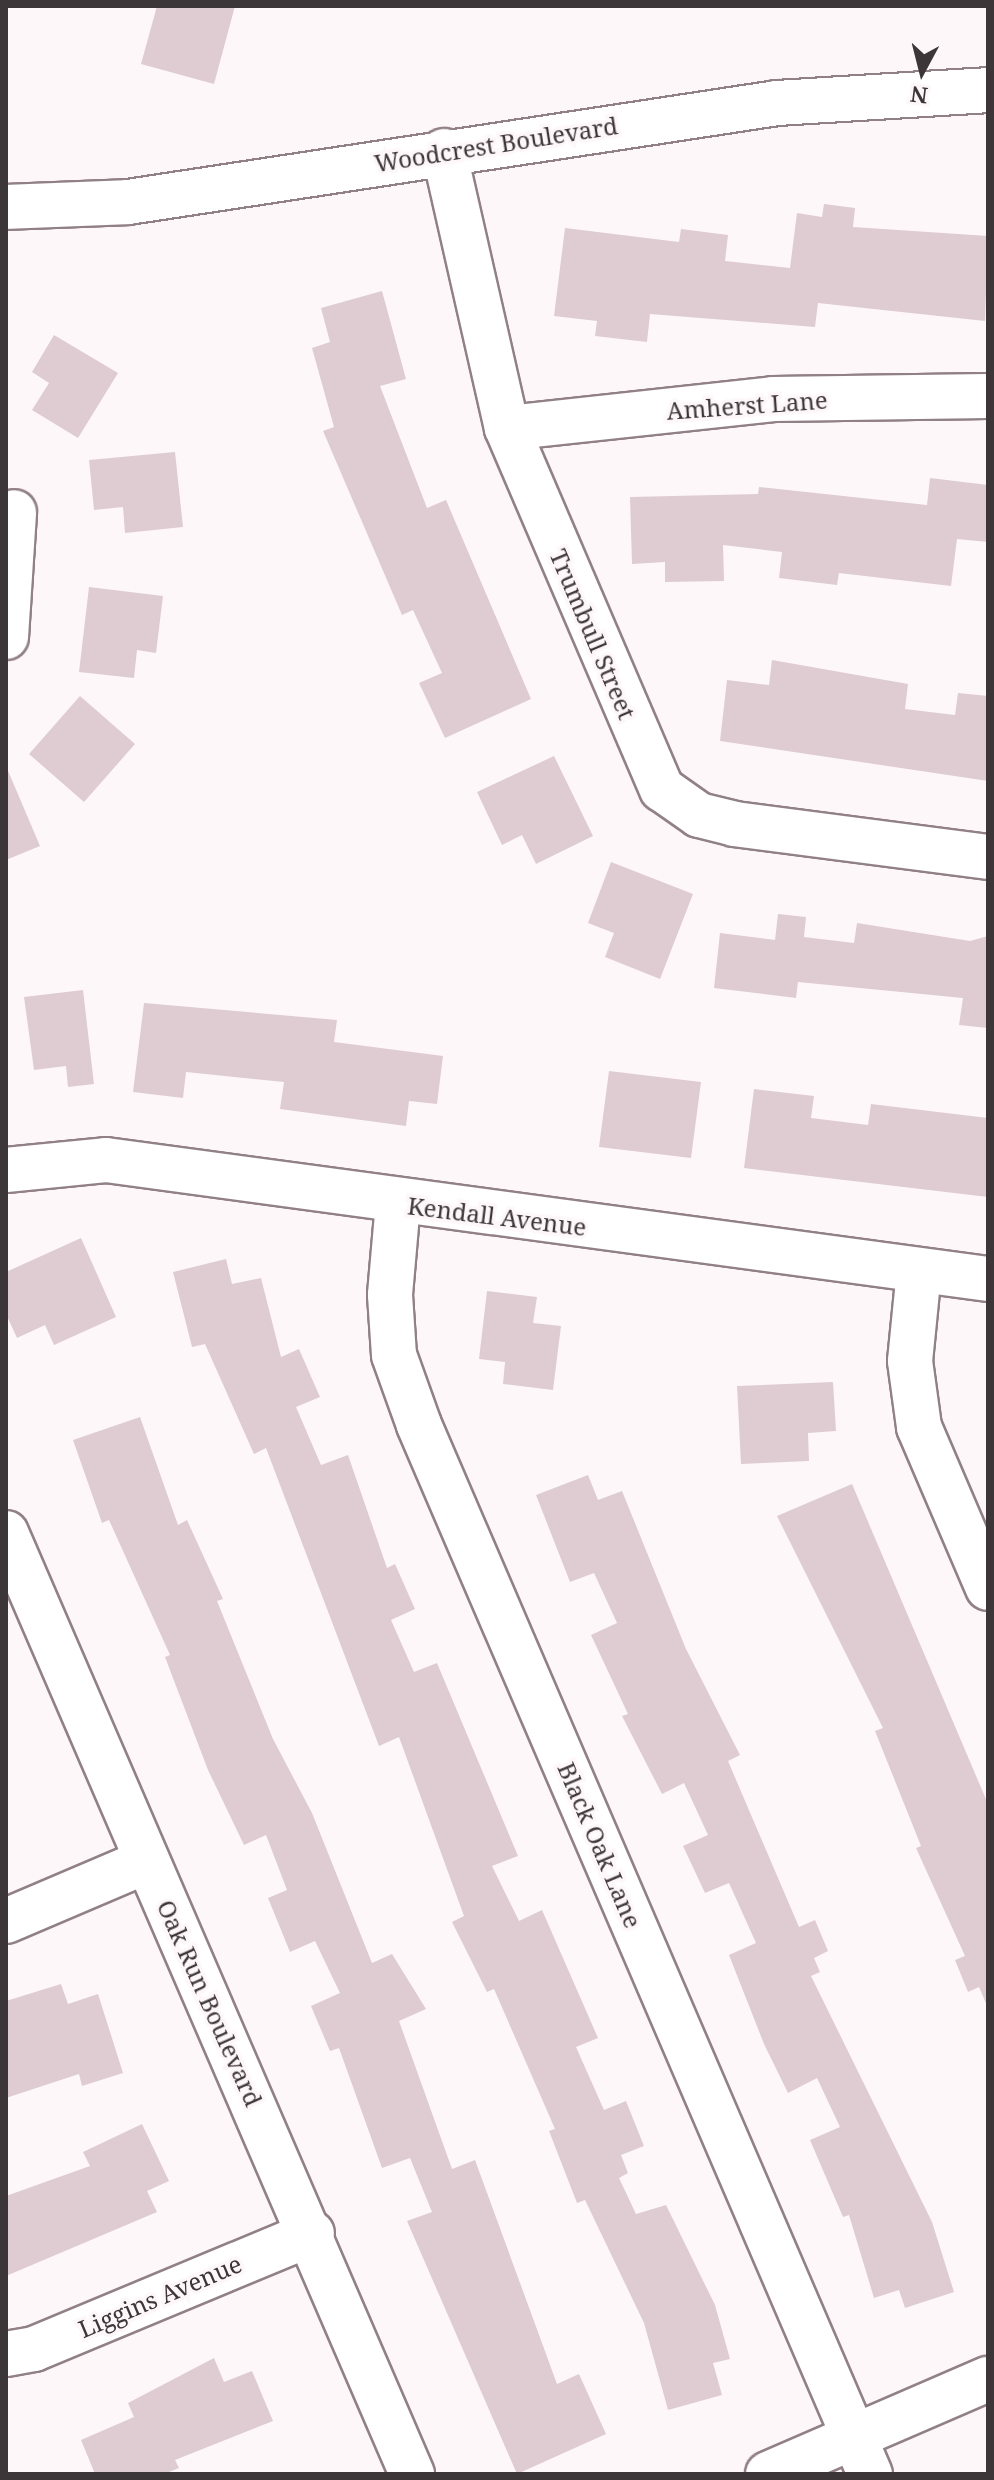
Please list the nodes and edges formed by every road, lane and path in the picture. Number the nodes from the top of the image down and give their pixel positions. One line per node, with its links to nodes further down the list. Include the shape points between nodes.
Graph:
1 (988, 90): 2 (street, Woodcrest Boulevard, via 777,103)
2 (444, 151): 3 (street, Woodcrest Boulevard, via 128,202); 5 (street, Trumbull Street)
3 (6, 207)
4 (988, 396): 5 (street, Amherst Lane, via 773,399)
5 (507, 428): 8 (street, Trumbull Street, via 662,789 699,815 734,824)
6 (14, 512): 7 (street)
7 (6, 637)
8 (988, 857)
9 (6, 1170): 10 (street, Kendall Avenue, via 106,1160)
10 (398, 1203): 11 (street, Kendall Avenue); 20 (street, Black Oak Lane, via 390,1295 394,1355 419,1425)
11 (919, 1271): 12 (street, Kendall Avenue); 14 (street, via 910,1361 919,1427)
12 (988, 1279)
13 (6, 1533): 15 (street, Oak Run Boulevard)
14 (988, 1588)
15 (147, 1861): 16 (street); 17 (street, Oak Run Boulevard)
16 (6, 1921)
17 (312, 2233): 18 (street, Liggins Avenue, via 34,2349); 21 (street, Oak Run Boulevard)
18 (6, 2354)
19 (988, 2379): 20 (street)
20 (862, 2456): 22 (street)
21 (412, 2474)
22 (768, 2474)

